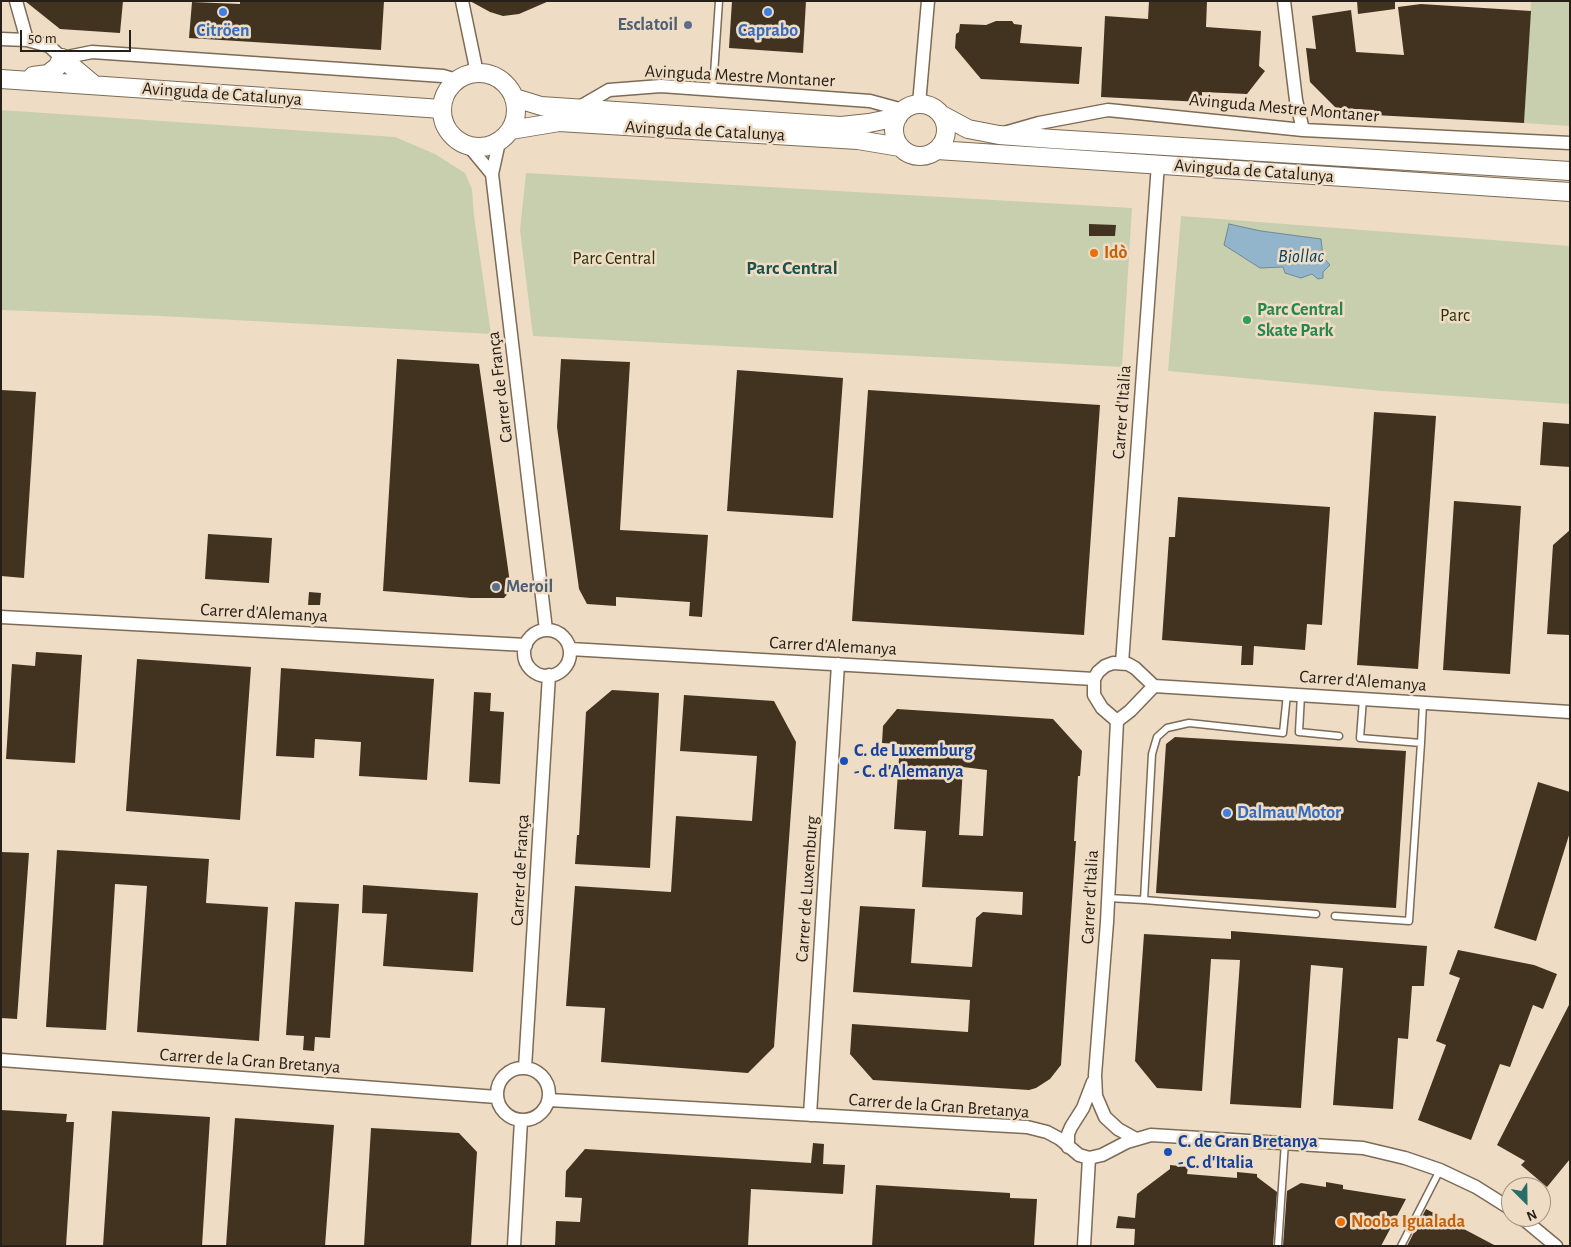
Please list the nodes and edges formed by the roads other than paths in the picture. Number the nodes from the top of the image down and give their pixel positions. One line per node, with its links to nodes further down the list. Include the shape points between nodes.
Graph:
1 (16, 1): 7 (street)
2 (462, 1): 9 (street)
3 (719, 1): 13 (lane)
4 (928, 1): 17 (street)
5 (1284, 1): 19 (street, via 1296,100)
6 (1, 38): 7 (street)
7 (27, 40): 8 (street, via 49,46)
8 (62, 58): 10 (street, via 48,74); 11 (street, via 92,52 443,76); 12 (street)
9 (477, 73): 11 (street); 14 (street, via 500,79)
10 (7, 79): 12 (street, Avinguda de Catalunya)
11 (457, 80): 16 (street, via 448,90)
12 (94, 84): 16 (street, Avinguda de Catalunya)
13 (713, 89): 15 (street, Avinguda Mestre Montaner, via 661,86 616,89); 17 (street, Avinguda Mestre Montaner, via 870,101)
14 (515, 98): 15 (street, Avinguda de Catalunya, via 541,106); 21 (street, via 516,115)
15 (578, 108): 17 (street, Avinguda de Catalunya, via 841,126 869,123)
16 (442, 110): 23 (street, via 449,132)
17 (907, 110): 18 (street, via 928,105); 24 (street, via 894,132)
18 (942, 115): 20 (street, Avinguda de Catalunya, via 968,129); 25 (street, via 946,122 946,137)
19 (1303, 130): 20 (street, Avinguda Mestre Montaner, via 1108,110 1039,123); 22 (street, Avinguda Mestre Montaner)
20 (999, 135): 27 (street, Avinguda de Catalunya)
21 (505, 136): 23 (street, via 486,147); 24 (street, Avinguda de Catalunya, via 559,122 858,140); 28 (street, Carrer de França)
22 (1570, 143)
23 (468, 145): 28 (street)
24 (900, 146): 25 (street, via 918,156)
25 (937, 150): 26 (street, Avinguda de Catalunya)
26 (1158, 164): 29 (street, Avinguda de Catalunya); 34 (street, Carrer d'Itàlia)
27 (1570, 171)
28 (492, 174): 31 (street, Carrer de França)
29 (1570, 192)
30 (1, 617): 32 (street, Carrer d'Alemanya)
31 (546, 630): 32 (street, via 535,633); 33 (street, via 562,635)
32 (526, 645): 36 (street, via 524,654 529,666 536,672)
33 (570, 649): 35 (street, Carrer d'Alemanya); 36 (street, via 565,667)
34 (1122, 663): 37 (street, via 1105,666); 38 (street, via 1135,668)
35 (838, 664): 37 (street, Carrer d'Alemanya); 56 (street, Carrer de Luxemburg)
36 (549, 675): 52 (street, Carrer de França)
37 (1094, 680): 44 (street, via 1097,702)
38 (1154, 686): 39 (street, Carrer d'Alemanya); 44 (street)
39 (1287, 694): 40 (street, Carrer d'Alemanya); 48 (lane, via 1283,732 1189,723 1167,728 1157,737 1152,754)
40 (1301, 695): 41 (street, Carrer d'Alemanya); 45 (lane, via 1299,732)
41 (1363, 699): 42 (street, Carrer d'Alemanya); 46 (lane, via 1360,738)
42 (1424, 703): 43 (street, Carrer d'Alemanya); 46 (lane)
43 (1570, 712)
44 (1117, 721): 47 (street, Carrer d'Itàlia)
45 (1339, 736)
46 (1421, 743): 50 (lane, via 1409,921)
47 (1108, 898): 48 (lane); 53 (street, Carrer d'Itàlia)
48 (1144, 900): 49 (lane)
49 (1316, 914)
50 (1336, 916)
51 (1, 1060): 54 (street, Carrer de la Gran Bretanya)
52 (525, 1068): 54 (street, via 505,1074 499,1083); 55 (street, via 544,1078)
53 (1095, 1075): 58 (street, Carrer d'Itàlia, via 1096,1096 1105,1117); 60 (street, Carrer d'Itàlia, via 1083,1108 1068,1134)
54 (497, 1097): 57 (street, via 505,1113)
55 (549, 1100): 56 (street, Carrer de la Gran Bretanya); 57 (street, via 539,1115)
56 (810, 1115): 60 (street, Carrer de la Gran Bretanya, via 1027,1127 1047,1132)
57 (521, 1120): 65 (street)
58 (1136, 1139): 59 (street, via 1151,1135); 61 (street)
59 (1285, 1142): 62 (street, via 1363,1148); 67 (lane)
60 (1068, 1146): 61 (street, Carrer de la Gran Bretanya)
61 (1089, 1158): 66 (street)
62 (1440, 1170): 63 (street); 68 (lane)
63 (1501, 1203)
64 (1533, 1227): 69 (street)
65 (514, 1246)
66 (1084, 1246)
67 (1278, 1246)
68 (1401, 1246)
69 (1556, 1246)

